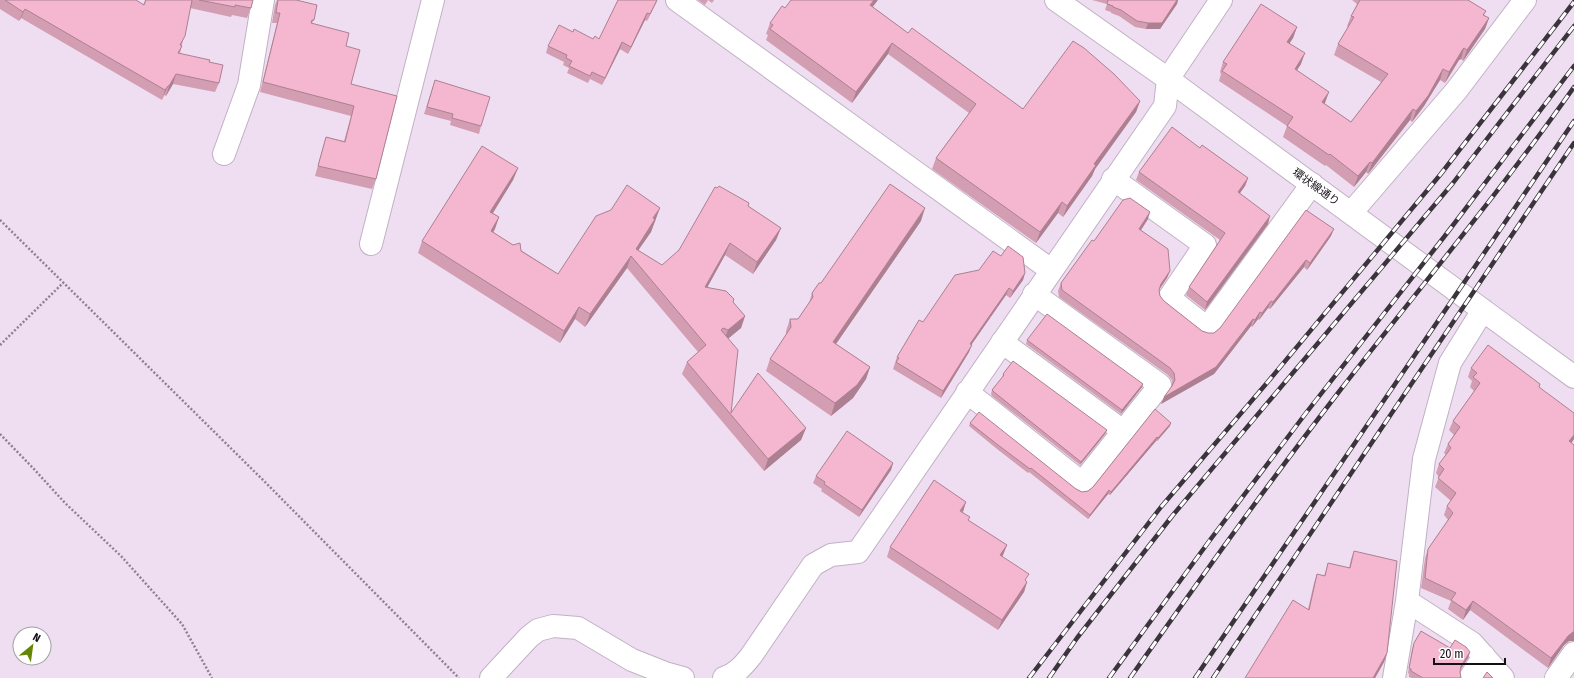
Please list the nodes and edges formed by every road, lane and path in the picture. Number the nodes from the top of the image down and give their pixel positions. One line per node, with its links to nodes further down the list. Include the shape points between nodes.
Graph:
1 (263, 0): 8 (street, via 249,85)
2 (433, 0): 13 (street)
3 (677, 0): 14 (street)
4 (1221, 0): 7 (street)
5 (1525, 0): 11 (street, via 1456,91)
6 (1061, 2): 7 (street, 環状線通り)
7 (1168, 79): 9 (street, via 1165,106); 10 (street, 環状線通り)
8 (224, 154)
9 (1113, 179): 10 (street, via 1205,245 1169,298 1207,328); 14 (street)
10 (1312, 184): 11 (street, 環状線通り)
11 (1351, 213): 17 (street, 環状線通り)
12 (0, 220): 15 (path)
13 (371, 244)
14 (1050, 270): 16 (street)
15 (63, 283): 19 (path); 28 (path)
16 (1034, 294): 18 (street); 22 (street, via 1160,385)
17 (1483, 310): 20 (street, 環状線通り); 24 (street, via 1450,363 1424,458)
18 (1002, 342): 21 (street); 22 (street)
19 (0, 345)
20 (1574, 377)
21 (967, 392): 22 (street, via 1082,483); 31 (street, via 858,552 831,555 813,565 751,656 741,668)
22 (1123, 432)
23 (0, 434): 27 (path, via 121,556 182,624)
24 (1407, 601): 26 (street, via 1472,642); 32 (street)
25 (1574, 653): 35 (street)
26 (1484, 656): 33 (street); 34 (street)
27 (212, 678)
28 (459, 678)
29 (491, 678): 30 (street, via 529,637 538,630 553,626 578,628 632,660)
30 (683, 678)
31 (724, 678)
32 (1394, 678)
33 (1470, 678)
34 (1503, 678)
35 (1556, 678)

